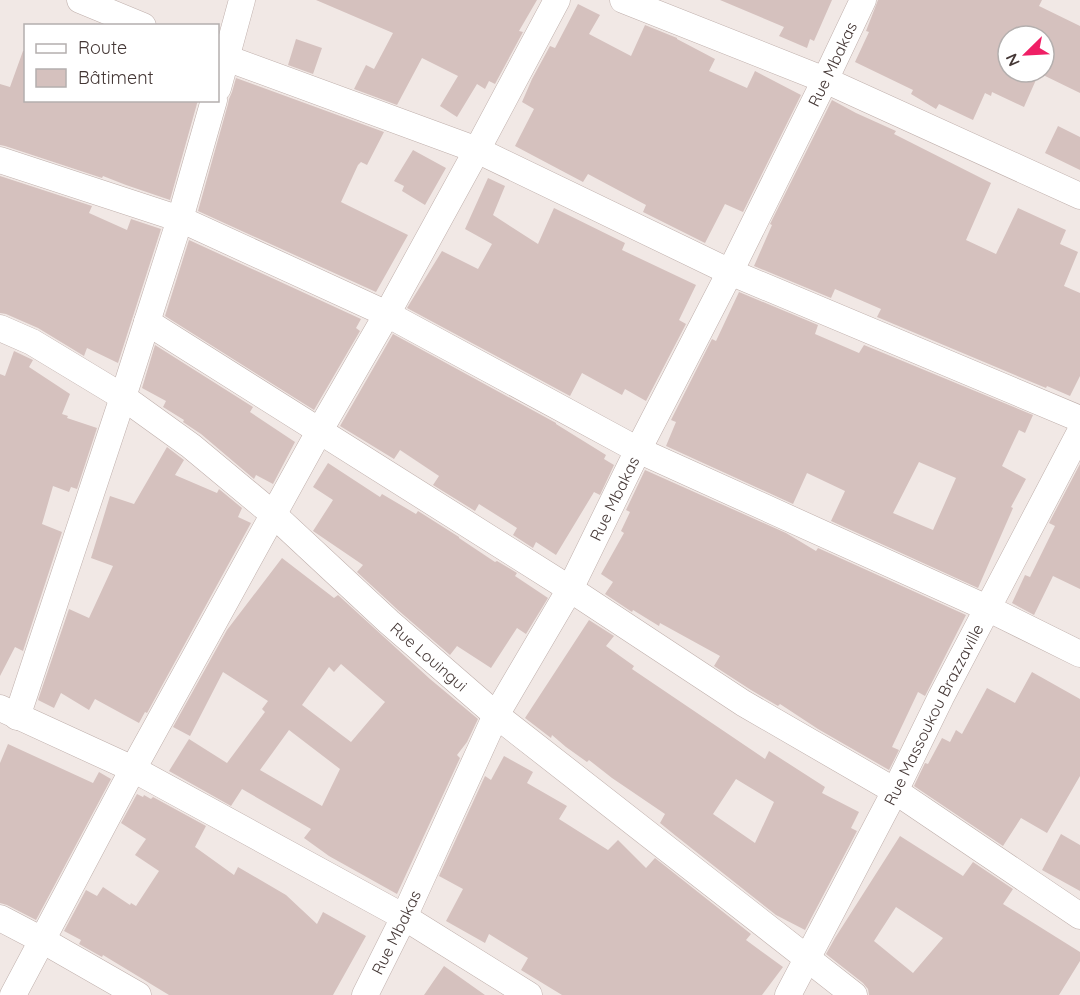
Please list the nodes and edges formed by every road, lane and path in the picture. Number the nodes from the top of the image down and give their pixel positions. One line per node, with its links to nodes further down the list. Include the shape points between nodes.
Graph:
1 (80, 0): 6 (street)
2 (242, 0): 7 (street)
3 (558, 0): 11 (street)
4 (623, 0): 9 (street)
5 (863, 0): 9 (street, Rue Mbakas)
6 (138, 24)
7 (222, 57): 8 (street); 11 (street)
8 (219, 80)
9 (825, 80): 13 (street); 15 (street, Rue Mbakas)
10 (213, 102): 14 (street)
11 (477, 150): 15 (street); 16 (street)
12 (0, 160): 14 (street)
13 (1080, 196)
14 (180, 219): 16 (street); 17 (street)
15 (730, 272): 20 (street); 23 (street, Rue Mbakas)
16 (387, 314): 21 (street); 23 (street)
17 (147, 322): 19 (street); 21 (street)
18 (0, 328): 19 (street, Rue Louingui, via 32,342)
19 (123, 397): 24 (street, Rue Louingui, via 191,446); 28 (street)
20 (1080, 419)
21 (320, 430): 24 (street); 25 (street)
22 (1080, 432): 26 (street, Rue Massoukou Brazzaville)
23 (638, 450): 25 (street, Rue Mbakas); 26 (street)
24 (274, 515): 29 (street, Rue Louingui); 30 (street)
25 (570, 589): 29 (street, Rue Mbakas); 31 (street, via 742,703)
26 (987, 608): 27 (street); 31 (street, Rue Massoukou Brazzaville)
27 (1080, 654)
28 (9, 712): 30 (street)
29 (496, 715): 33 (street, Rue Mbakas); 36 (street, Rue Louingui)
30 (133, 769): 33 (street); 35 (street)
31 (895, 791): 32 (street); 36 (street, Rue Massoukou Brazzaville)
32 (1080, 916)
33 (404, 917): 39 (street, Rue Mbakas); 40 (street)
34 (0, 918): 35 (street)
35 (42, 940): 37 (street); 38 (street)
36 (807, 957): 41 (street, Rue Massoukou Brazzaville); 42 (street, Rue Louingui)
37 (13, 995)
38 (138, 995)
39 (365, 995)
40 (529, 995)
41 (788, 995)
42 (854, 995)

